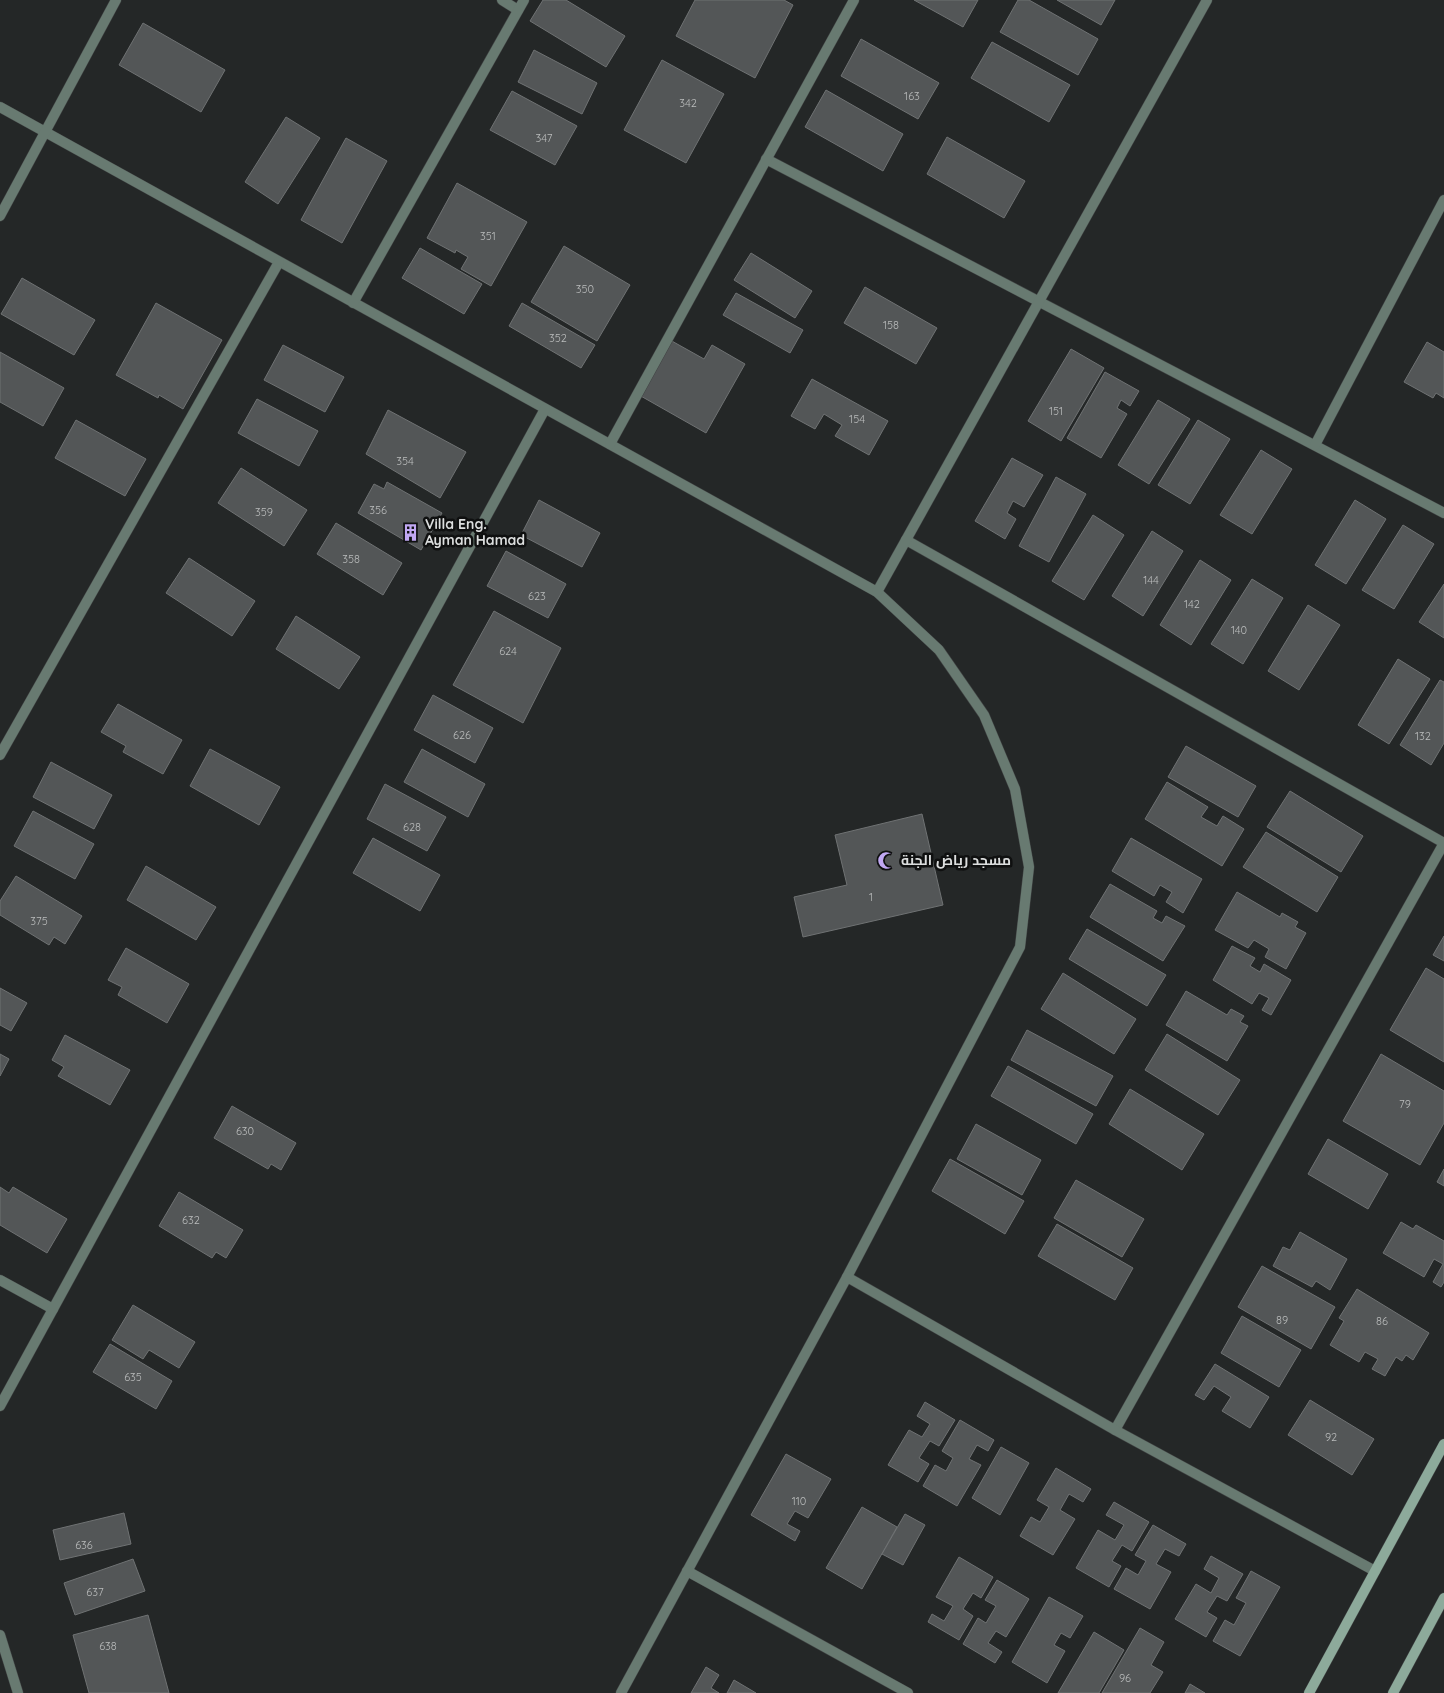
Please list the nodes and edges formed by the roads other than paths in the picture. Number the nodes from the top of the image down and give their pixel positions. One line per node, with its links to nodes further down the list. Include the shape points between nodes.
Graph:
1 (116, 0): 8 (street)
2 (502, 0): 6 (street)
3 (524, 0): 6 (street)
4 (854, 0): 9 (street)
5 (1207, 0): 13 (street)
6 (518, 10): 14 (street)
7 (0, 108): 8 (street)
8 (46, 133): 11 (street); 12 (street)
9 (766, 159): 13 (street); 16 (street)
10 (1444, 200): 17 (street)
11 (0, 216)
12 (279, 262): 14 (street); 21 (street)
13 (1039, 301): 17 (street); 19 (street)
14 (354, 302): 15 (street)
15 (545, 408): 16 (street); 24 (street)
16 (610, 444): 20 (street)
17 (1315, 445): 18 (street)
18 (1444, 513)
19 (906, 540): 20 (street); 26 (street, via 1444,843)
20 (877, 592): 22 (street, via 939,650 984,715 1015,789 1030,867 1020,947)
21 (0, 755)
22 (847, 1277): 26 (street); 28 (street)
23 (0, 1280): 24 (street)
24 (53, 1309): 25 (street)
25 (0, 1406)
26 (1115, 1430): 29 (street)
27 (1444, 1444): 29 (street)
28 (687, 1571): 33 (street); 34 (street)
29 (1375, 1571): 35 (street)
30 (1444, 1598): 36 (street)
31 (0, 1635): 32 (street)
32 (18, 1693)
33 (621, 1693)
34 (908, 1693)
35 (1309, 1693)
36 (1393, 1693)

